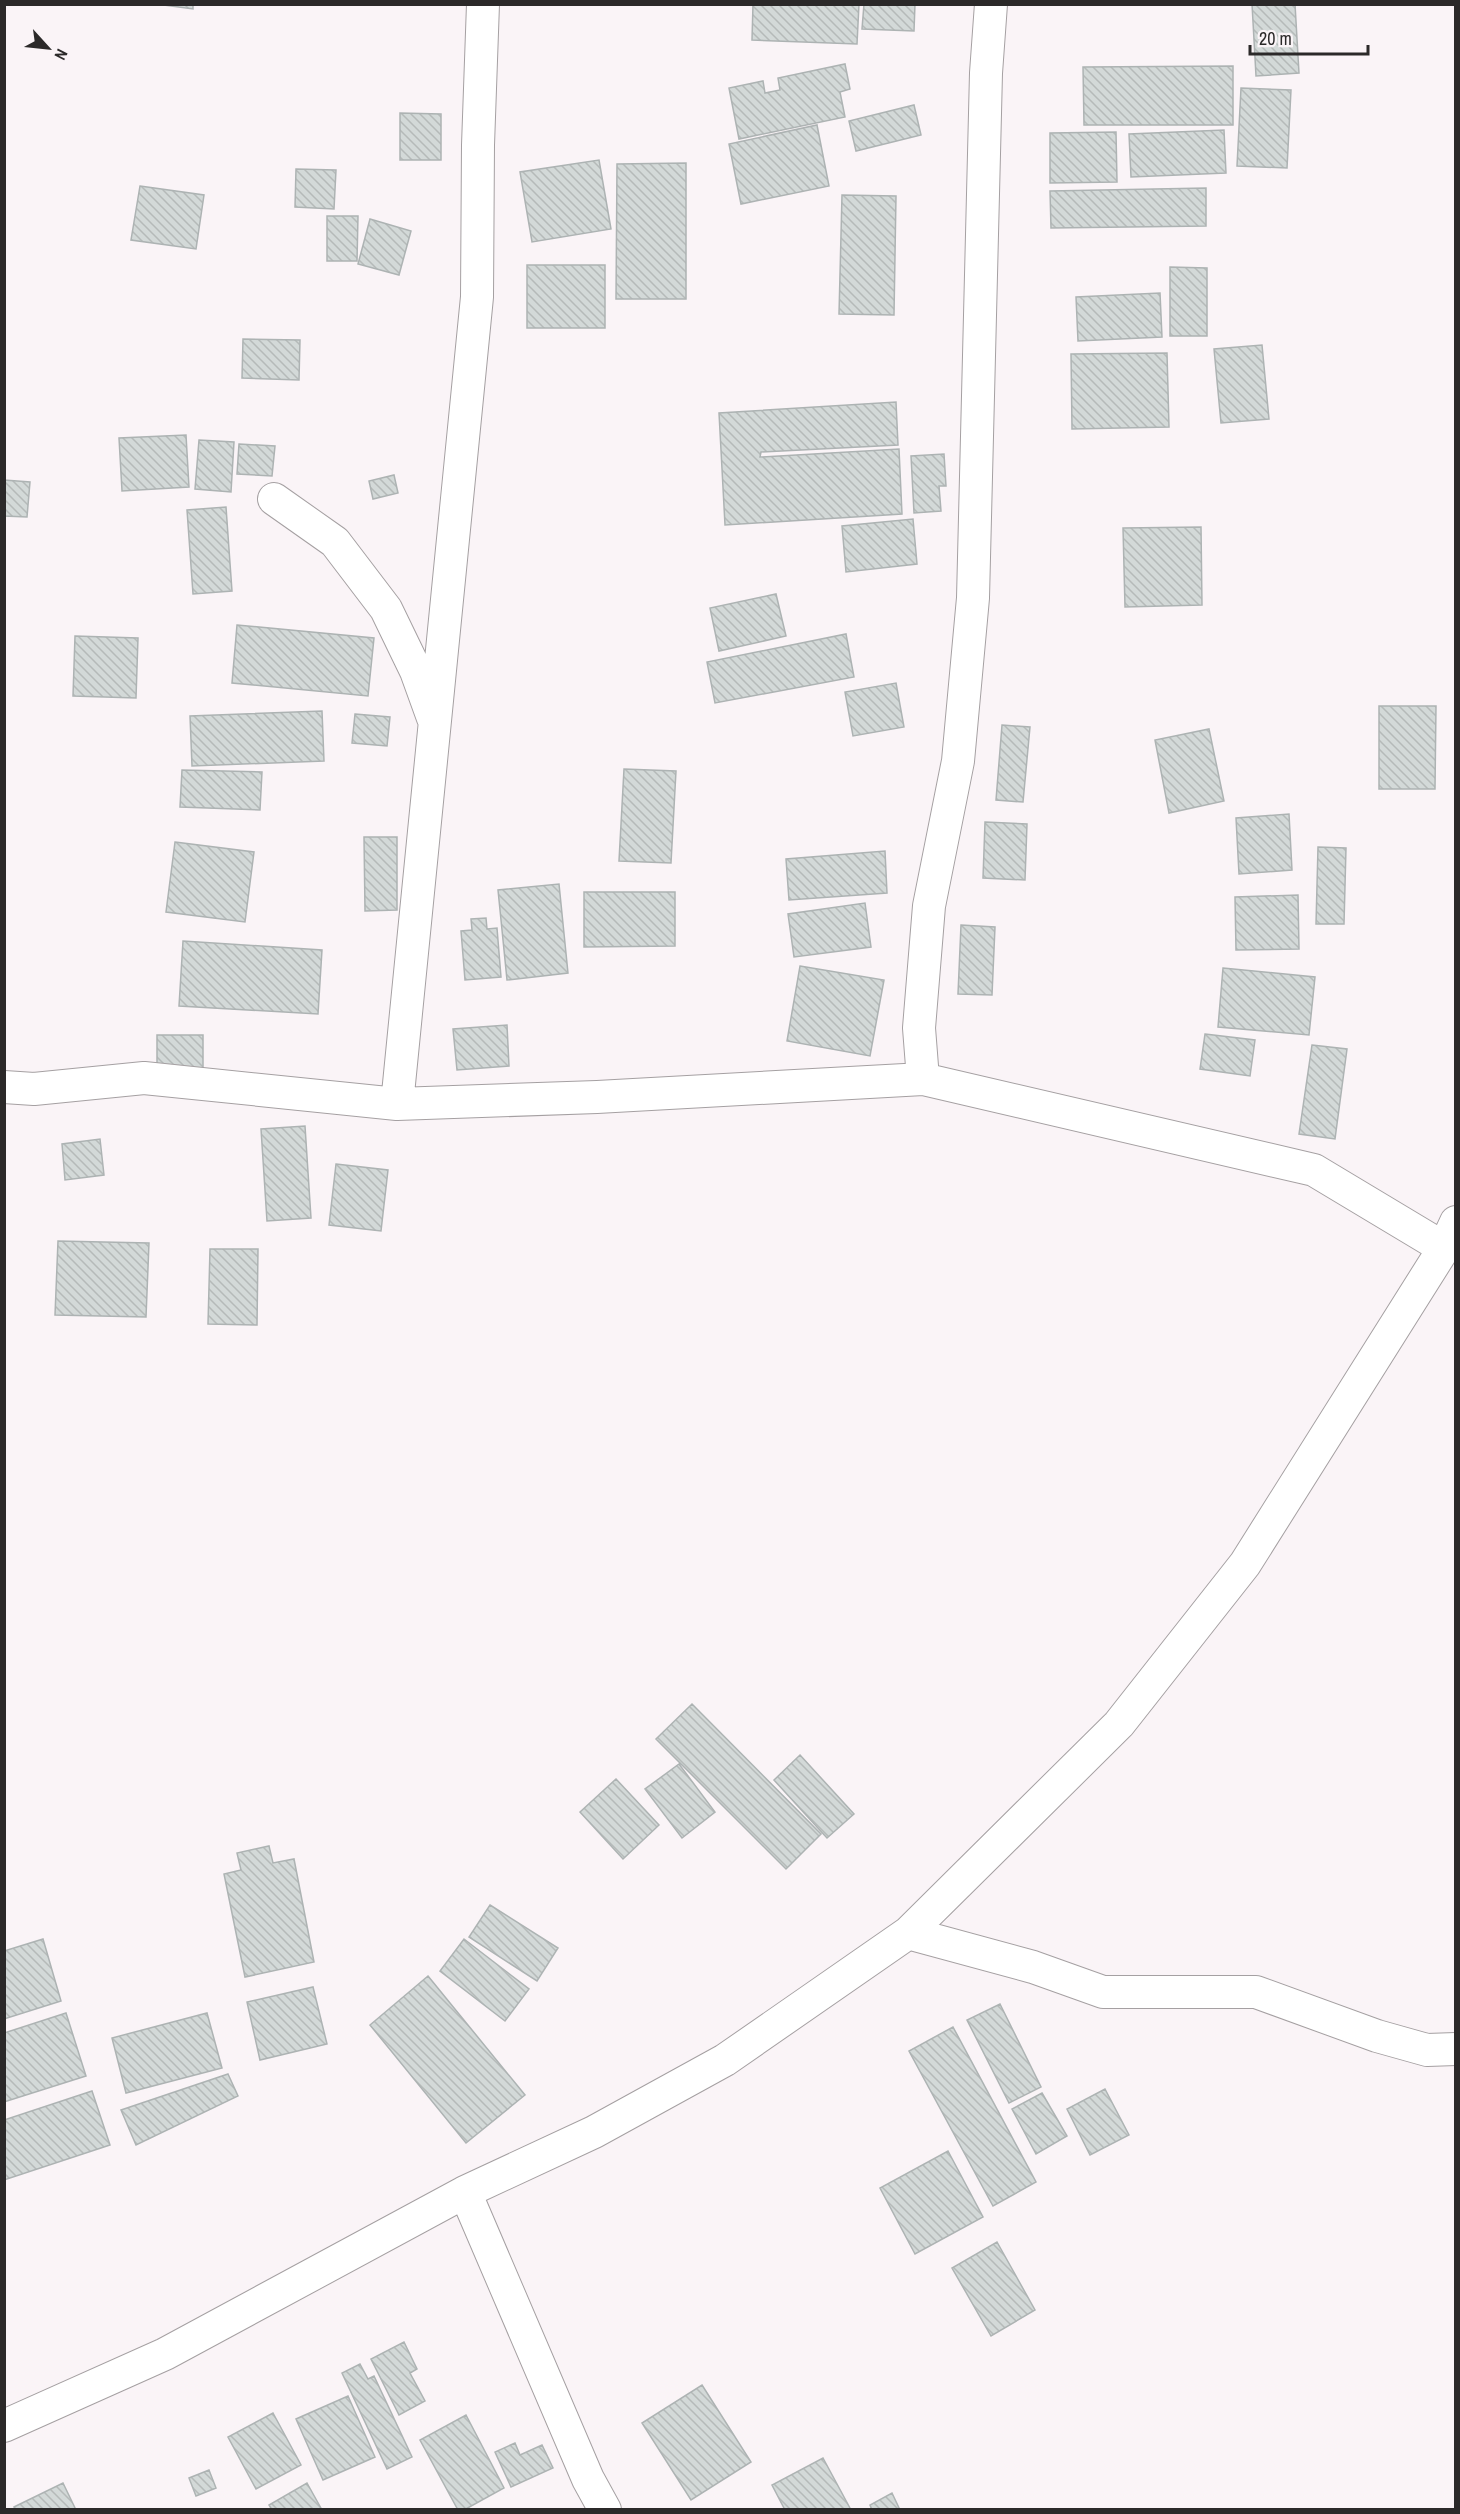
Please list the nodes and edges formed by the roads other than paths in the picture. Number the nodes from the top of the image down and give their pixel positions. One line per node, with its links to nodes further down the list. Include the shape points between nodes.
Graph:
1 (483, 4): 4 (street, via 477,297)
2 (991, 4): 5 (street, via 973,598 958,761 929,906 919,1028)
3 (274, 499): 4 (street, via 335,542 386,609 416,671)
4 (436, 725): 7 (street)
5 (923, 1079): 7 (street); 8 (street, via 1314,1170)
6 (4, 1087): 7 (street, via 34,1089 144,1078)
7 (397, 1104)
8 (1452, 1230): 9 (street, via 1245,1564 1119,1724)
9 (908, 1933): 10 (street, via 1034,1967 1103,1992 1256,1992 1377,2036 1427,2050); 11 (street, via 725,2060 594,2132)
10 (1455, 2049)
11 (465, 2192): 12 (street, via 165,2354); 13 (street, via 588,2479)
12 (4, 2426)
13 (605, 2510)

